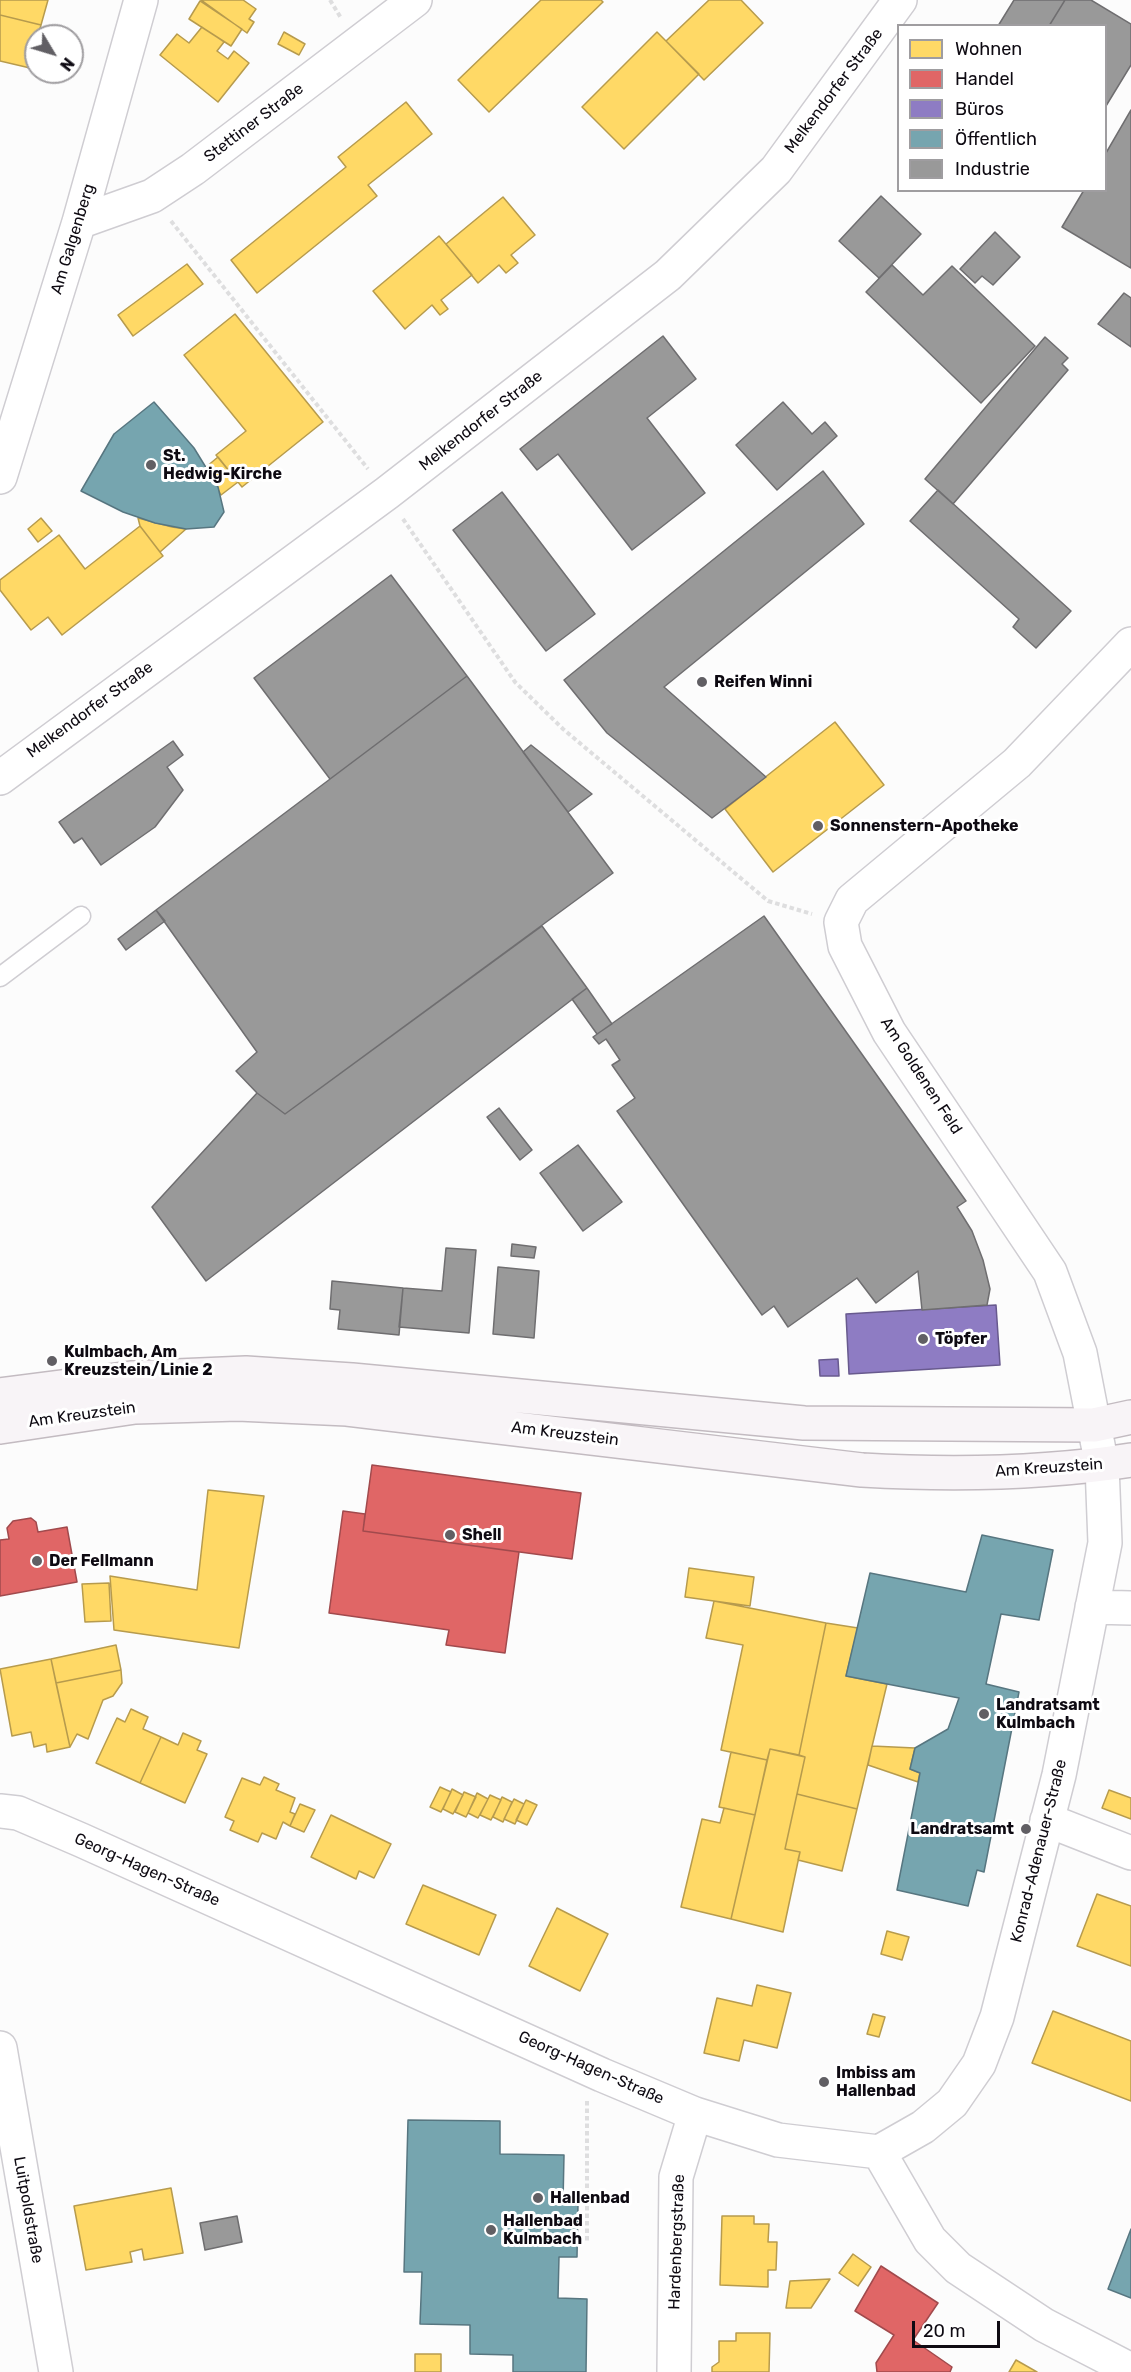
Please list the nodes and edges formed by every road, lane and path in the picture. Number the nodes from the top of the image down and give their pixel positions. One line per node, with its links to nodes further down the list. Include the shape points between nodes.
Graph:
1 (141, 0): 5 (street, Am Galgenberg)
2 (415, 0): 4 (street, Stettiner Straße)
3 (900, 0): 7 (street, Melkendorfer Straße, via 776,170 668,275)
4 (152, 196): 5 (street, Stettiner Straße); 7 (path)
5 (79, 222): 6 (street, Am Galgenberg)
6 (0, 477)
7 (387, 493): 10 (street, Melkendorfer Straße)
8 (422, 549): 12 (path, via 515,681 563,729 768,901)
9 (1131, 644): 12 (street, via 1017,763 852,900)
10 (0, 778)
11 (81, 916): 13 (lane)
12 (841, 922): 16 (street, Am Goldenen Feld, via 845,946 890,1032 1050,1272 1080,1353)
13 (0, 977)
14 (0, 1395): 16 (main road, Am Kreuzstein, via 131,1378 246,1373 804,1423)
15 (1131, 1417): 16 (main road, Am Kreuzstein)
16 (1094, 1425): 18 (street, Am Goldenen Feld)
17 (0, 1427): 18 (main road, Am Kreuzstein, via 135,1407 238,1404 347,1409 862,1470 996,1472)
18 (1116, 1462): 19 (street, Konrad-Adenauer-Straße)
19 (1092, 1607): 20 (street); 22 (street, Konrad-Adenauer-Straße)
20 (1131, 1608)
21 (0, 1810): 25 (street, Georg-Hagen-Straße, via 18,1813 81,1840)
22 (1047, 1820): 23 (street); 27 (street, Konrad-Adenauer-Straße, via 997,2017 979,2064 952,2103 923,2127)
23 (1131, 1853)
24 (0, 2048): 30 (street, Luitpoldstraße)
25 (586, 2067): 26 (street, Georg-Hagen-Straße); 28 (path)
26 (695, 2114): 27 (street, Georg-Hagen-Straße, via 778,2140); 31 (street, Hardenbergstraße, via 676,2177)
27 (879, 2152): 29 (street, via 930,2240 958,2268 1044,2325)
28 (587, 2243)
29 (1131, 2370)
30 (56, 2372)
31 (674, 2372)

